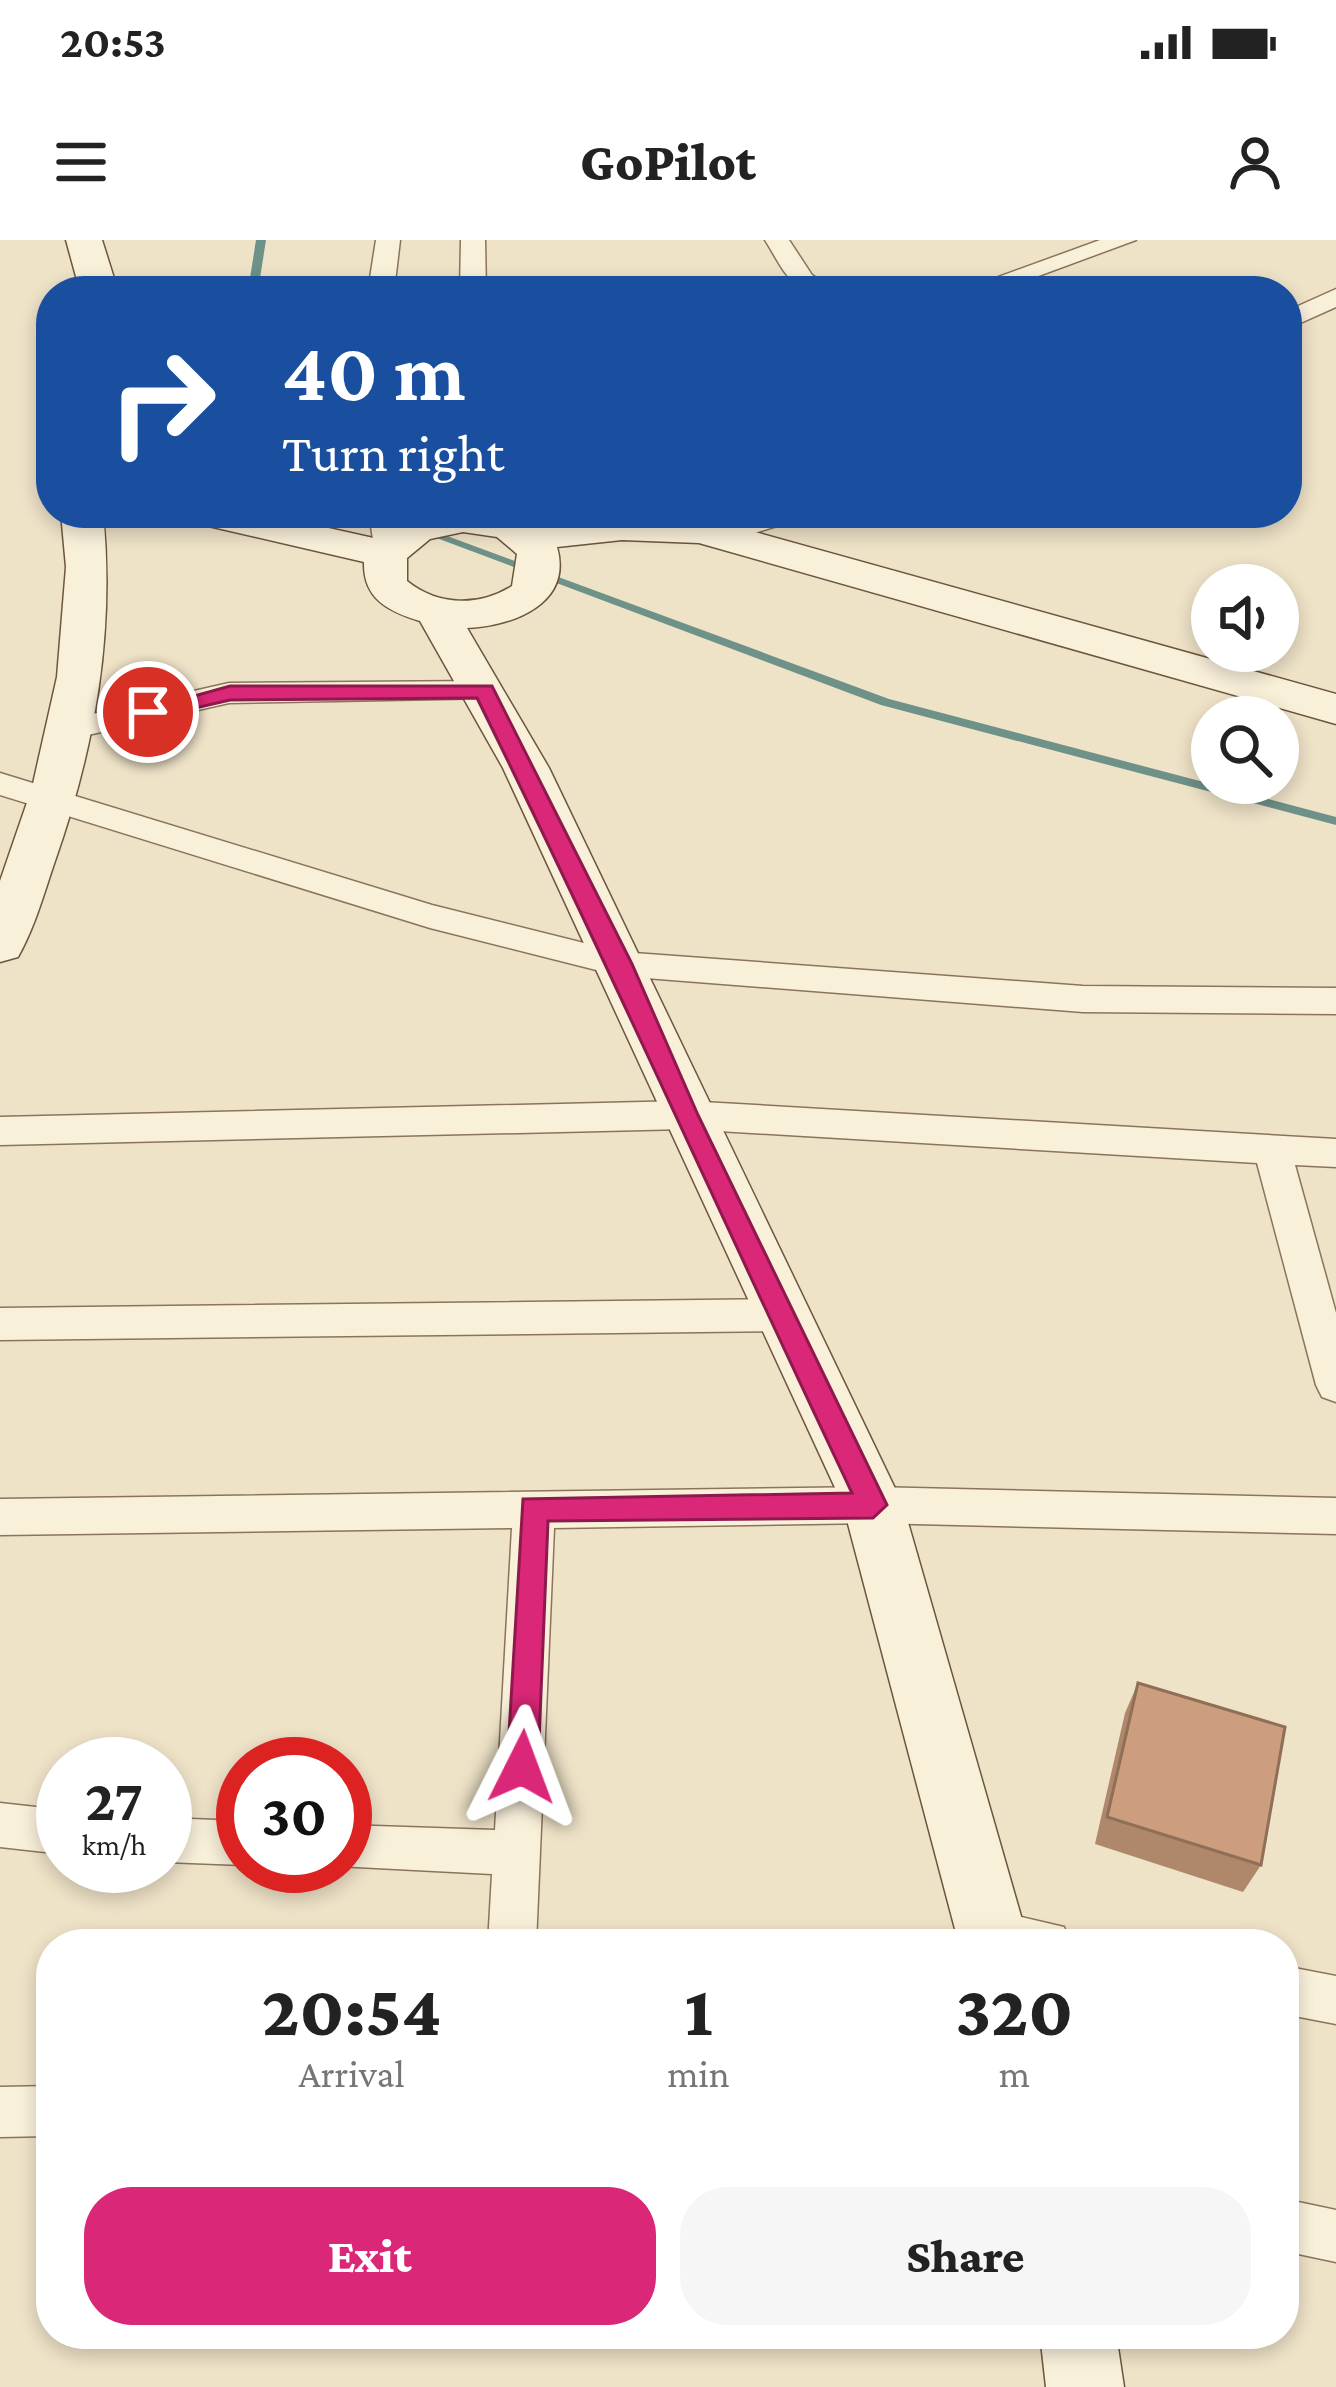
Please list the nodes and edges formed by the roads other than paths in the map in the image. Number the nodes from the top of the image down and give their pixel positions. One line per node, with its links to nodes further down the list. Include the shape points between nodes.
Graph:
1 (84, 240): 6 (street)
2 (388, 240): 7 (street)
3 (473, 240): 8 (street)
4 (777, 240): 9 (street)
5 (1124, 240): 10 (street)
6 (95, 276)
7 (384, 276)
8 (473, 276)
9 (805, 276)
10 (1017, 276)
11 (1336, 297): 12 (street)
12 (1302, 314)
13 (84, 528): 24 (street, via 80,682)
14 (334, 528): 19 (street)
15 (419, 528): 19 (street)
16 (506, 528): 20 (street)
17 (612, 528): 20 (street)
18 (731, 528): 23 (street)
19 (385, 534): 21 (street, via 385,585)
20 (527, 537): 21 (street, via 542,565 527,594 487,614)
21 (438, 616): 22 (street)
22 (484, 691): 24 (street, via 230,693); 28 (street)
23 (1336, 709)
24 (66, 730): 26 (street)
25 (0, 784): 26 (street)
26 (50, 797): 27 (street); 28 (street, via 364,897)
27 (0, 944)
28 (620, 964): 29 (street, via 1083,999); 30 (street)
29 (1336, 1001)
30 (685, 1115): 31 (street); 32 (street); 34 (street)
31 (0, 1131)
32 (1271, 1146): 33 (street); 36 (street)
33 (1336, 1153)
34 (784, 1316): 35 (street); 37 (street)
35 (0, 1324)
36 (1336, 1385)
37 (873, 1505): 38 (street); 39 (street); 46 (street)
38 (534, 1508): 40 (street); 44 (street)
39 (1336, 1516)
40 (0, 1517)
41 (0, 1825): 42 (street)
42 (36, 1829)
43 (372, 1847): 44 (street)
44 (518, 1853): 45 (street)
45 (513, 1929)
46 (991, 1929)
47 (1299, 1993): 48 (street)
48 (1336, 2000)
49 (36, 2111): 50 (street)
50 (0, 2112)
51 (1299, 2228): 52 (street)
52 (1336, 2236)
53 (1080, 2349): 54 (street)
54 (1085, 2387)

